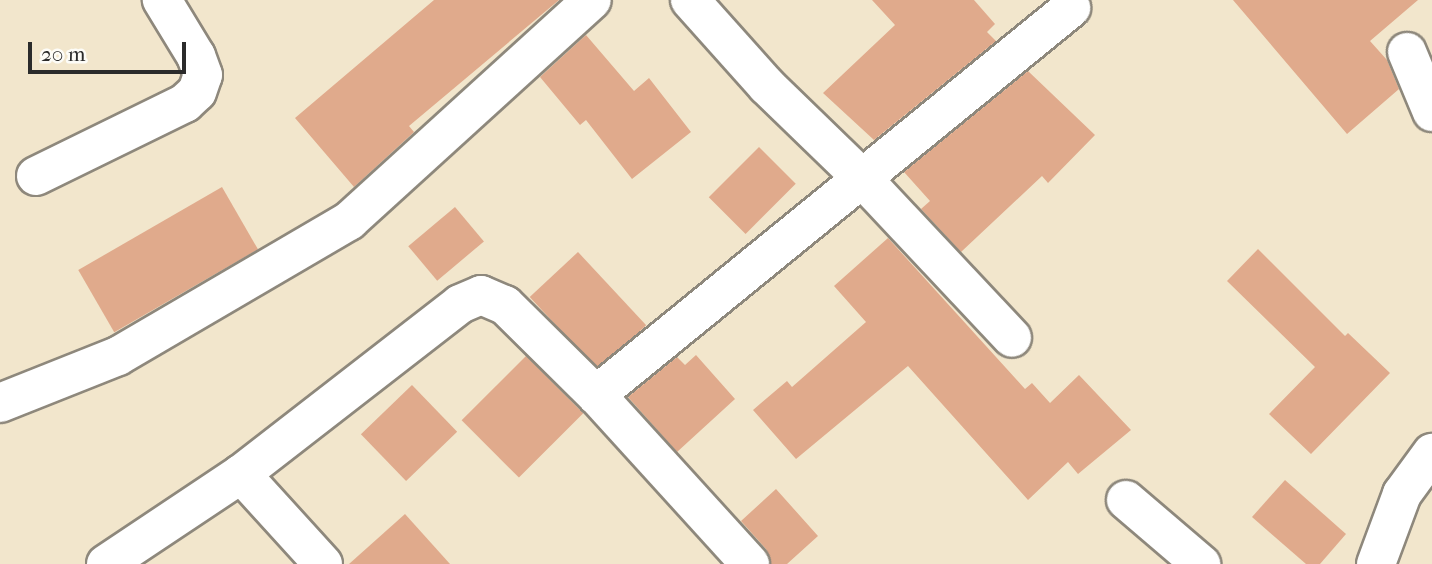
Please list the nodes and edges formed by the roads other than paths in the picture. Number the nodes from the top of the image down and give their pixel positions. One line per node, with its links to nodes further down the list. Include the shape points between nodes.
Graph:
1 (162, 0): 7 (street, via 196,56 203,75 197,92 184,103)
2 (592, 0): 11 (street, via 349,221 118,356)
3 (690, 0): 8 (street, via 767,86)
4 (1071, 8): 8 (street)
5 (1407, 51): 6 (street)
6 (1432, 112)
7 (36, 176)
8 (862, 178): 9 (street); 10 (street)
9 (1012, 338)
10 (596, 395): 13 (street, via 505,305 481,295 460,304); 17 (street)
11 (0, 403)
12 (1432, 453): 19 (street, via 1402,494)
13 (241, 474): 15 (street); 16 (street)
14 (1126, 500): 18 (street)
15 (106, 564)
16 (323, 564)
17 (750, 564)
18 (1201, 564)
19 (1376, 564)

